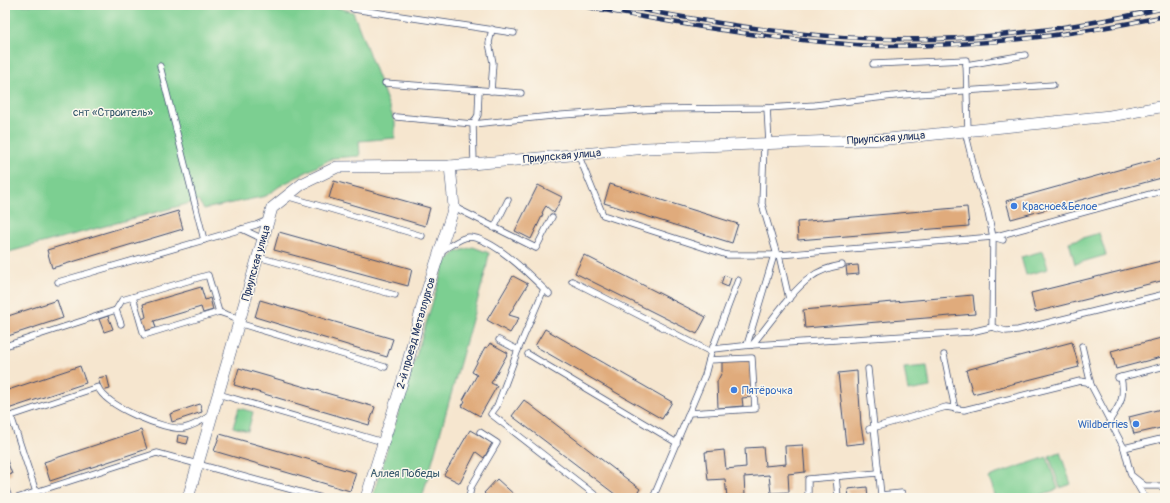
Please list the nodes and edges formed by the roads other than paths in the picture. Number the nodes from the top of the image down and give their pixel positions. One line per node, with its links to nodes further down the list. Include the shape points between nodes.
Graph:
1 (353, 9): 2 (lane)
2 (492, 29): 3 (lane); 12 (lane, via 489,43 493,63)
3 (514, 32)
4 (1026, 55): 6 (lane)
5 (873, 64): 6 (lane, via 966,60)
6 (966, 65): 11 (lane)
7 (160, 66): 34 (lane)
8 (385, 83): 10 (lane)
9 (1053, 85): 11 (lane)
10 (480, 90): 12 (lane); 17 (lane, via 478,115)
11 (966, 90): 15 (lane); 18 (lane)
12 (491, 91): 13 (lane)
13 (521, 93)
14 (1165, 106): 18 (street, Приупская улица, via 1110,116)
15 (767, 108): 17 (lane, via 658,109); 19 (lane)
16 (396, 117): 17 (lane)
17 (473, 124): 21 (lane)
18 (966, 131): 19 (street, Приупская улица, via 888,139); 32 (lane)
19 (766, 144): 20 (street, Приупская улица, via 646,148); 37 (lane, via 762,204)
20 (578, 154): 21 (street, Приупская улица); 37 (lane, via 603,215 727,254)
21 (474, 164): 22 (street, Приупская улица)
22 (450, 166): 24 (street, Приупская улица, via 337,167 302,184); 26 (street, 2-й проезд Металлургов)
23 (1165, 190): 32 (lane)
24 (286, 196): 28 (street, Приупская улица, via 272,208); 31 (lane)
25 (508, 200): 29 (lane)
26 (454, 208): 29 (lane); 36 (street, 2-й проезд Металлургов)
27 (552, 217): 29 (lane, via 536,248)
28 (268, 219): 30 (lane); 33 (street, Приупская улица)
29 (494, 228)
30 (242, 229): 33 (lane); 34 (lane)
31 (422, 236)
32 (993, 237): 35 (lane); 37 (lane); 53 (lane)
33 (263, 239): 38 (street, Приупская улица)
34 (204, 240): 42 (lane)
35 (1003, 240)
36 (439, 252): 43 (lane, via 467,237 477,239 512,259); 76 (street, 2-й проезд Металлургов)
37 (777, 255): 48 (lane); 55 (lane)
38 (258, 257): 46 (lane); 51 (street, Приупская улица)
39 (842, 264): 48 (lane, via 810,277)
40 (738, 280): 59 (lane)
41 (572, 281): 59 (lane)
42 (58, 282)
43 (544, 289): 44 (lane); 58 (lane)
44 (549, 294)
45 (1165, 294): 53 (lane, via 1018,330 1006,331)
46 (395, 295)
47 (133, 297): 49 (lane, via 122,300); 50 (lane, via 208,275); 50 (lane, via 144,335)
48 (789, 299): 55 (lane)
49 (116, 310): 52 (lane); 56 (lane)
50 (219, 312): 51 (lane, via 234,317)
51 (238, 323): 64 (lane); 67 (street, Приупская улица)
52 (121, 324)
53 (992, 327): 55 (lane, via 971,332)
54 (499, 340): 58 (lane)
55 (750, 345): 59 (lane)
56 (5, 346)
57 (1082, 346): 66 (lane)
58 (518, 350): 92 (lane, via 497,406 491,414)
59 (712, 351): 62 (lane)
60 (528, 354): 77 (lane)
61 (944, 355): 68 (lane)
62 (709, 360): 69 (lane); 69 (lane, via 752,358 755,409)
63 (1165, 366): 72 (lane, via 1120,378 1124,392)
64 (384, 367)
65 (868, 369): 73 (lane)
66 (1091, 385): 68 (lane, via 1080,381 964,410); 72 (lane)
67 (218, 394): 70 (street, Приупская улица); 76 (lane)
68 (955, 409): 73 (lane, via 946,407)
69 (690, 413): 77 (lane)
70 (211, 415): 71 (lane, via 183,428 165,426 125,411 108,400 98,388); 79 (street, Приупская улица)
71 (8, 417): 85 (lane)
72 (1110, 420): 78 (lane)
73 (871, 428): 80 (lane)
74 (480, 432): 91 (lane, via 497,443 471,487)
75 (1165, 438): 78 (lane)
76 (383, 442): 90 (street, 2-й проезд Металлургов)
77 (677, 443): 93 (lane)
78 (1124, 448): 81 (lane)
79 (197, 463): 85 (lane, via 157,453); 88 (street, Приупская улица); 89 (lane)
80 (878, 473): 82 (lane); 96 (lane, via 881,495 902,494)
81 (1131, 475): 83 (lane, via 1144,486); 97 (lane)
82 (836, 476): 94 (lane, via 808,479); 95 (lane)
83 (1165, 486)
84 (5, 487): 86 (lane)
85 (36, 492): 87 (lane)
86 (9, 498)
87 (17, 498)
88 (188, 498)
89 (322, 498)
90 (366, 498)
91 (469, 498)
92 (598, 498)
93 (653, 498)
94 (808, 498)
95 (838, 498)
96 (902, 498)
97 (1145, 498)

